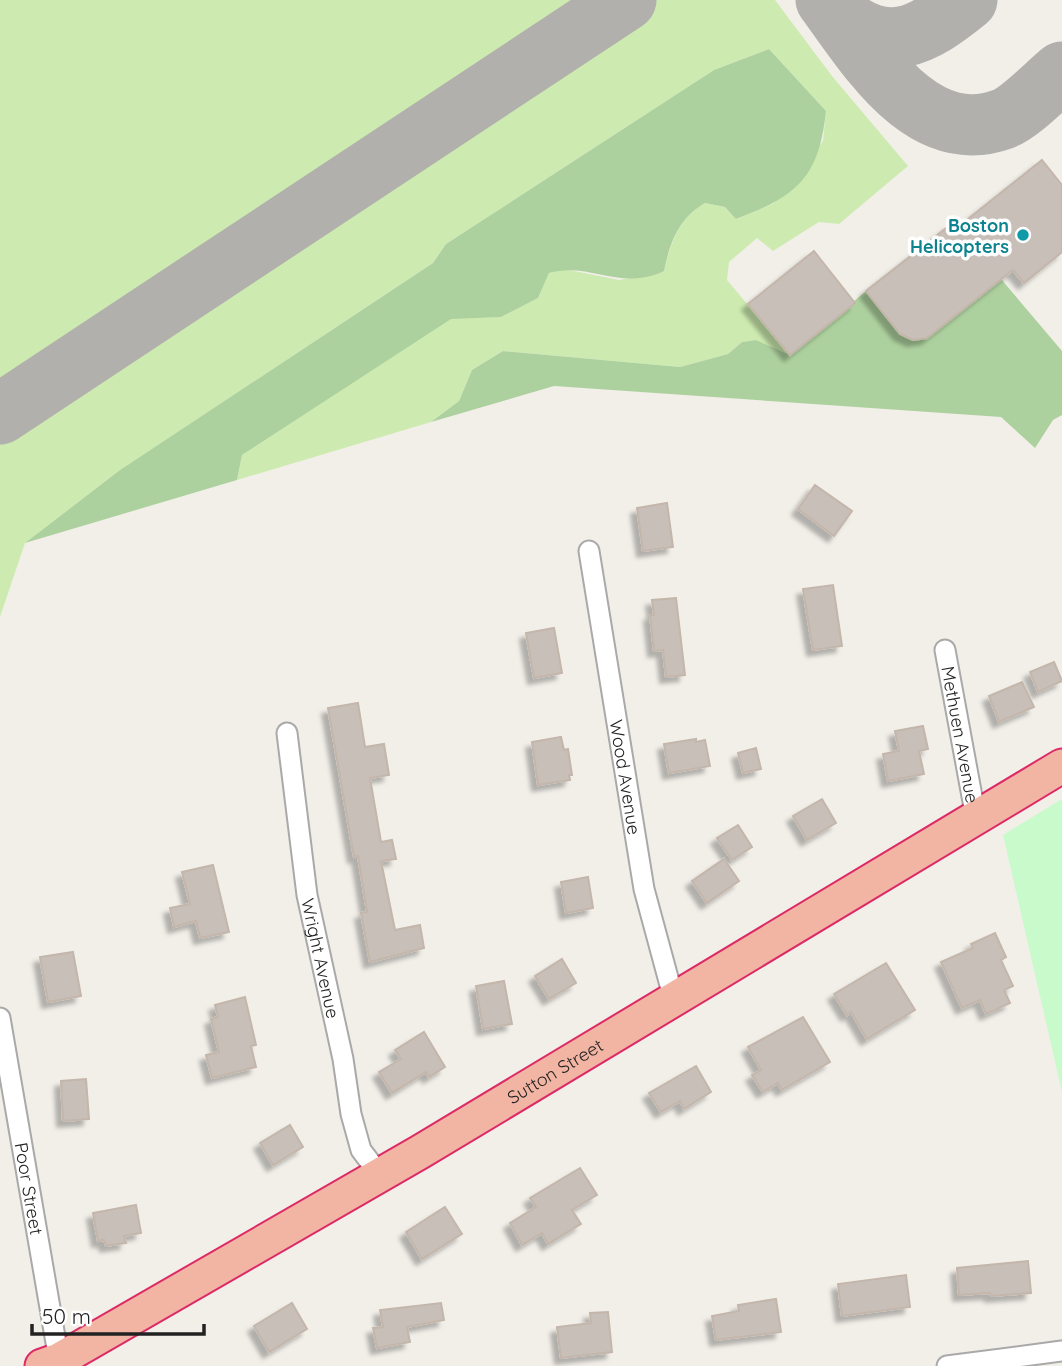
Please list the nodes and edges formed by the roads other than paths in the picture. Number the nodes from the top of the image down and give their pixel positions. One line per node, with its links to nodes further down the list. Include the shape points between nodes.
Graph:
1 (589, 551): 6 (street, Wood Avenue, via 644,889)
2 (945, 650): 5 (street, Methuen Avenue)
3 (287, 733): 8 (street, Wright Avenue, via 307,895 351,1114 361,1150)
4 (1062, 766): 5 (highway, Sutton Street)
5 (976, 818): 6 (highway, Sutton Street)
6 (674, 1000): 8 (highway, Sutton Street)
7 (0, 1018): 10 (street, Poor Street)
8 (380, 1175): 10 (highway, Sutton Street)
9 (1062, 1352): 11 (street)
10 (51, 1363)
11 (947, 1366)

